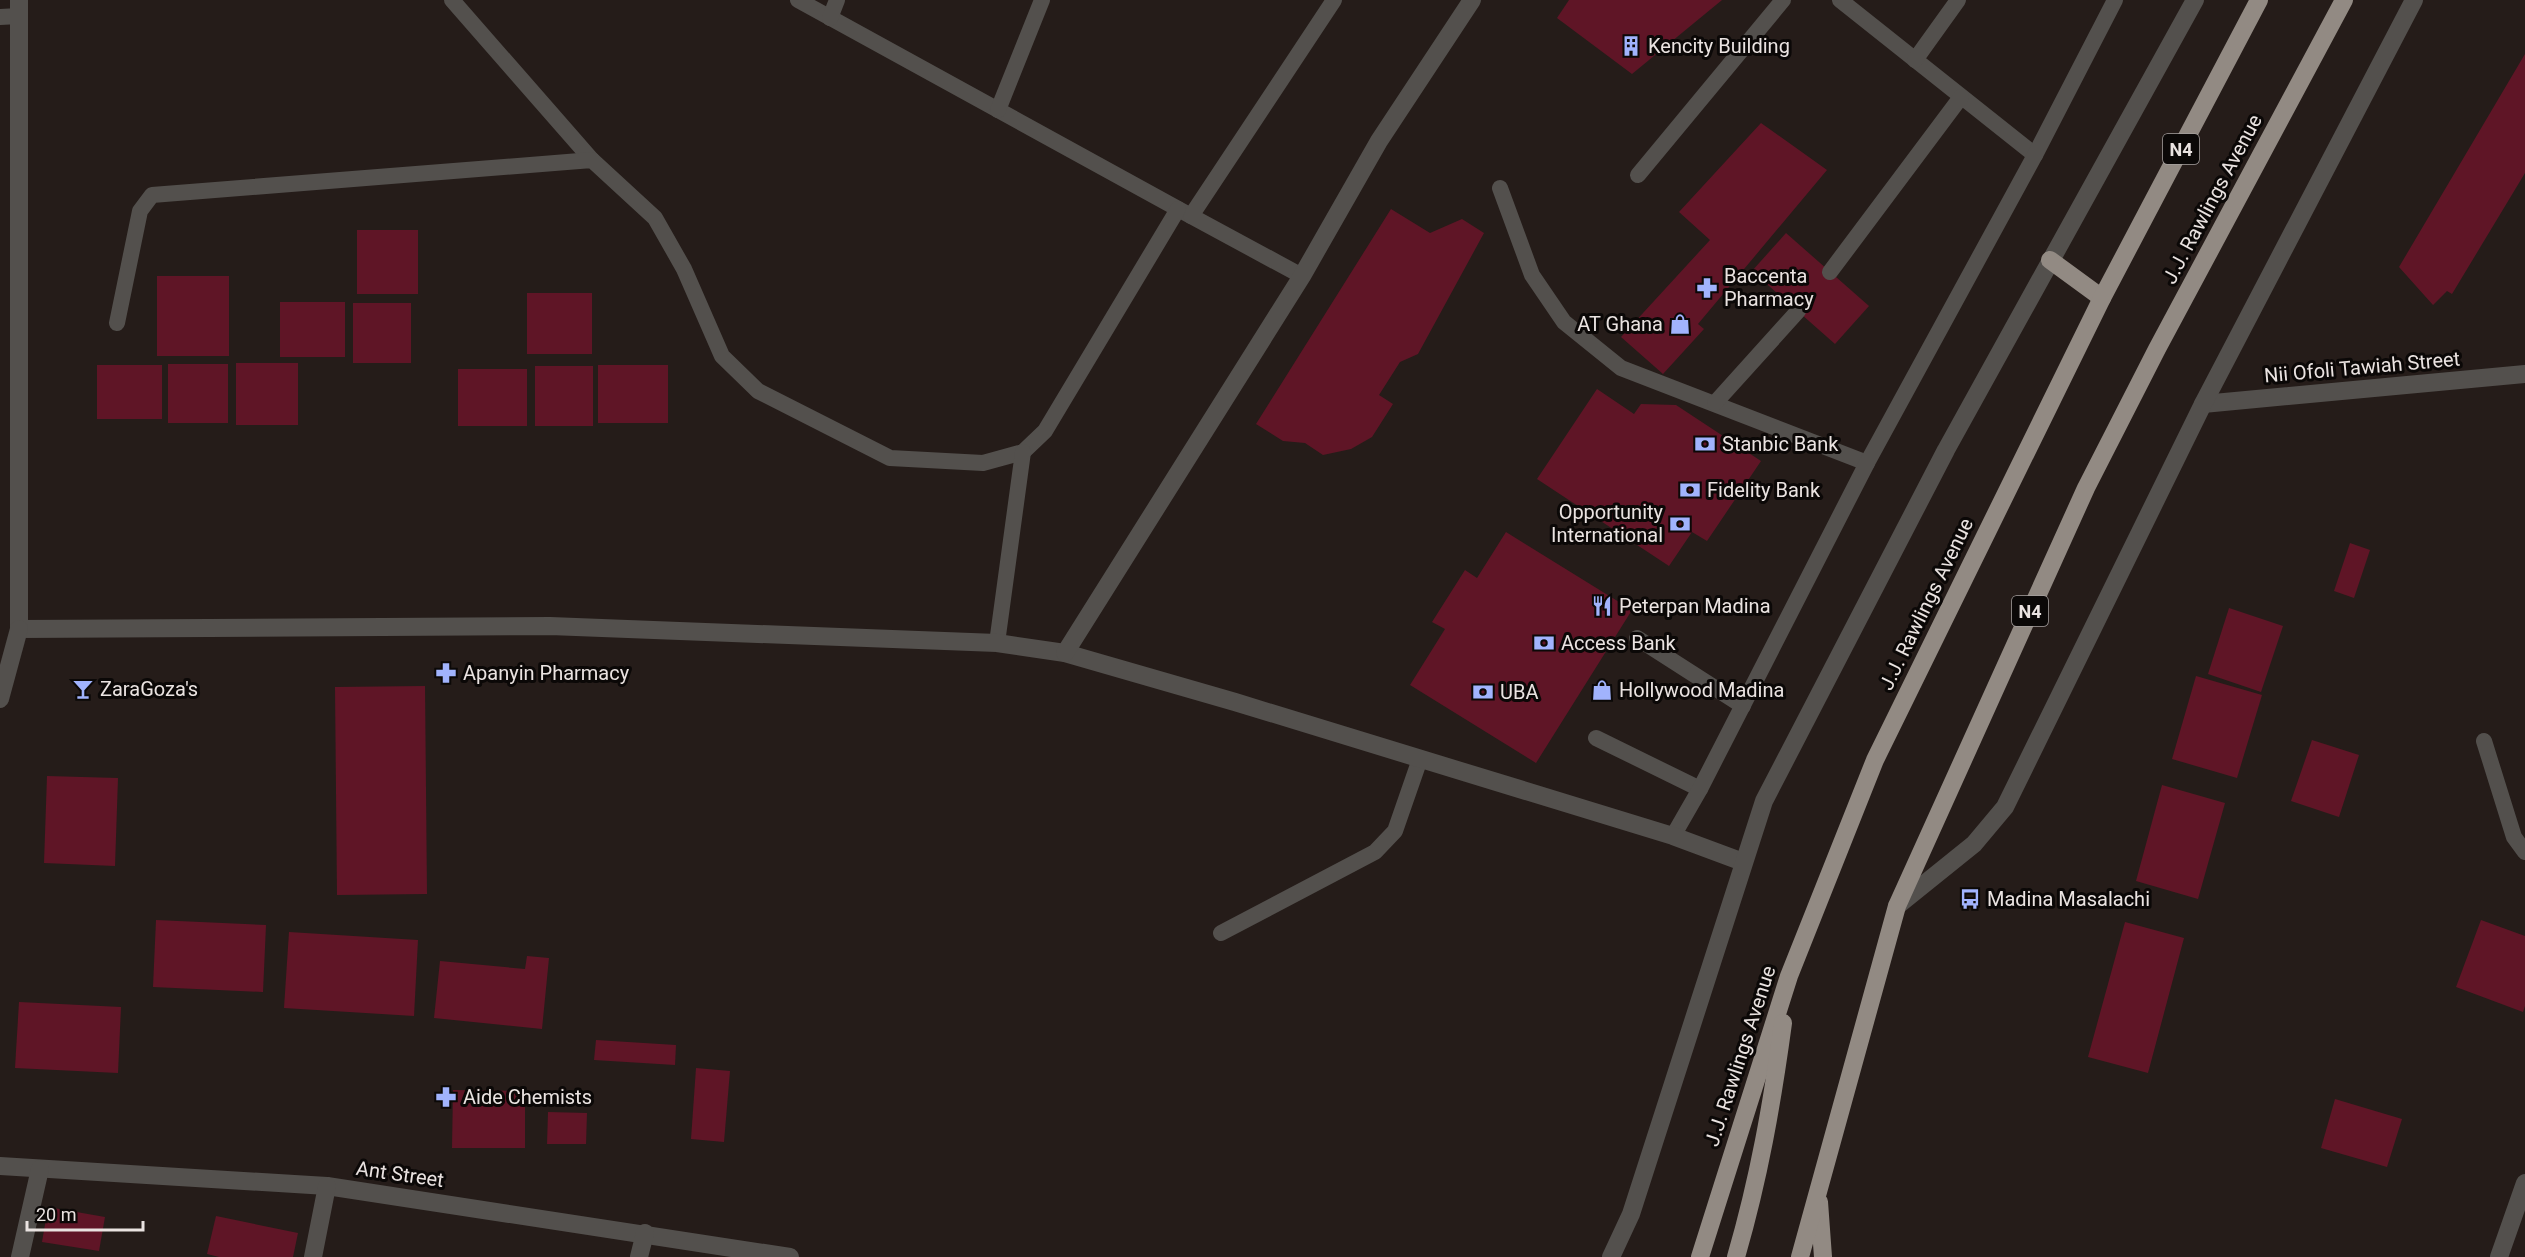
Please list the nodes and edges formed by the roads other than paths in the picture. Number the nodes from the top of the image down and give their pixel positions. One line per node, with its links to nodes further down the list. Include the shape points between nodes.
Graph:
1 (452, 0): 22 (lane)
2 (798, 0): 17 (lane)
3 (837, 0): 17 (lane)
4 (1042, 0): 20 (lane)
5 (1334, 0): 25 (lane)
6 (1472, 0): 28 (street, via 1379,141)
7 (1784, 0): 23 (lane)
8 (1840, 0): 18 (lane)
9 (1958, 0): 18 (lane)
10 (2115, 0): 21 (lane)
11 (2195, 0): 26 (street)
12 (2259, 0): 29 (highway, J.J. Rawlings Avenue / N4)
13 (2344, 0): 50 (highway, J.J. Rawlings Avenue / N4, via 2091,478)
14 (2414, 0): 34 (street)
15 (19, 8): 16 (lane); 37 (street)
16 (0, 16)
17 (830, 18): 20 (lane)
18 (1915, 60): 19 (lane)
19 (1962, 97): 21 (lane); 27 (lane)
20 (998, 110): 25 (lane)
21 (2036, 155): 36 (lane)
22 (592, 160): 31 (lane, via 152,195 140,211); 35 (lane, via 655,218 684,269 722,356 758,391 890,458 983,463)
23 (1638, 175)
24 (1500, 188): 33 (lane, via 1532,275 1564,322 1621,368)
25 (1185, 213): 28 (lane); 35 (lane, via 1045,431)
26 (2050, 260): 29 (highway); 49 (street, via 1946,450 1764,801)
27 (1830, 272)
28 (1302, 276): 40 (street)
29 (2102, 298): 52 (highway, J.J. Rawlings Avenue / N4, via 1875,760)
30 (1798, 311): 33 (lane)
31 (117, 322)
32 (2525, 374): 34 (street, Nii Ofoli Tawiah Street)
33 (1715, 403): 36 (lane)
34 (2203, 404): 50 (street, via 2005,807 1974,844)
35 (1023, 452): 39 (lane)
36 (1867, 463): 42 (lane)
37 (19, 629): 39 (street, via 550,626); 41 (street)
38 (1637, 638): 42 (lane)
39 (997, 643): 40 (street)
40 (1065, 653): 45 (street)
41 (0, 699)
42 (1743, 706): 46 (lane)
43 (1596, 738): 46 (lane)
44 (2484, 741): 48 (lane, via 2514,837)
45 (1420, 759): 47 (street); 51 (lane, via 1395,831 1375,852)
46 (1700, 789): 47 (lane)
47 (1673, 836): 49 (street)
48 (2525, 852)
49 (1743, 862): 63 (street, via 1631,1214)
50 (1897, 906): 57 (highway, J.J. Rawlings Avenue / N4)
51 (1221, 933)
52 (1789, 976): 64 (highway, J.J. Rawlings Avenue / N4); 65 (highway, via 1772,1111)
53 (0, 1166): 54 (street, Ant Street)
54 (40, 1168): 56 (street, Ant Street); 59 (street)
55 (2525, 1183): 68 (street)
56 (327, 1186): 58 (street, Ant Street); 60 (street)
57 (1817, 1188): 66 (highway, J.J. Rawlings Avenue / N4); 67 (highway)
58 (645, 1233): 61 (street); 62 (street, Ant Street)
59 (20, 1257)
60 (314, 1257)
61 (639, 1257)
62 (790, 1257)
63 (1611, 1257)
64 (1700, 1257)
65 (1736, 1257)
66 (1800, 1257)
67 (1823, 1257)
68 (2499, 1257)

